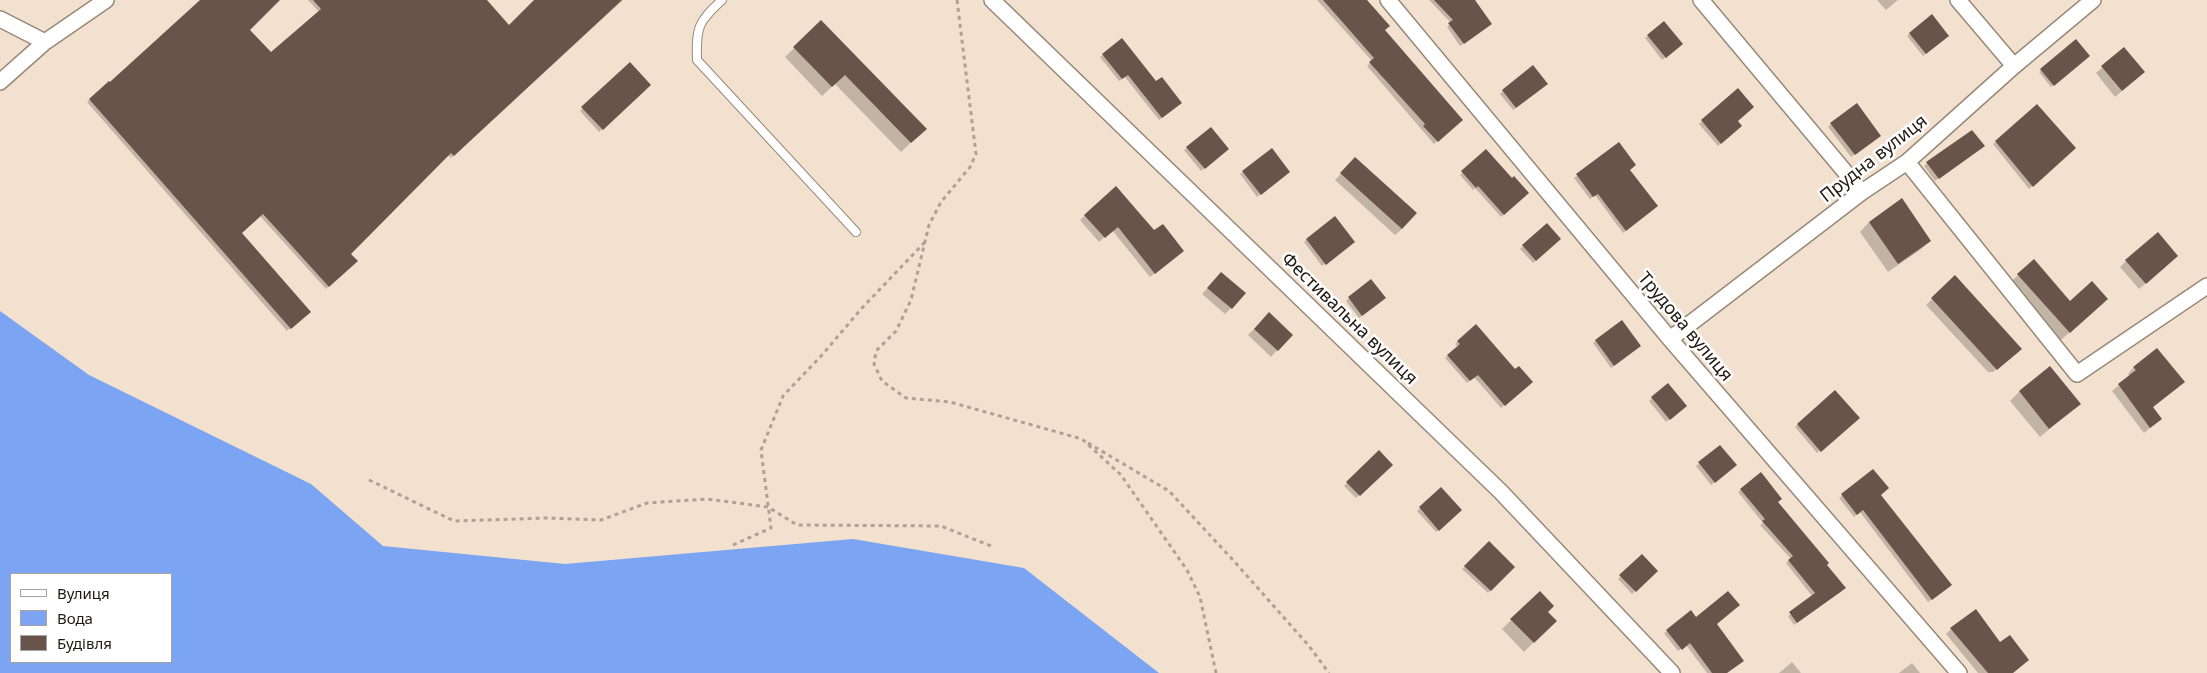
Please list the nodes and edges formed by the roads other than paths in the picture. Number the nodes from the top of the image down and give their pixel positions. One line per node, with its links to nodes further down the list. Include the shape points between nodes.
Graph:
1 (106, 0): 9 (street)
2 (722, 0): 14 (lane, via 702,19 696,41 697,60)
3 (992, 0): 17 (street, Фестивальна вулиця, via 1501,492)
4 (1388, 0): 16 (street, Трудова вулиця)
5 (1700, 0): 13 (street)
6 (1958, 0): 10 (street)
7 (2093, 0): 10 (street, Прудна вулиця)
8 (0, 19): 9 (street)
9 (45, 42): 11 (street)
10 (2014, 66): 12 (street, Прудна вулиця)
11 (0, 82)
12 (1907, 162): 13 (street, Прудна вулиця); 15 (street, via 2077,374)
13 (1862, 192): 16 (street, Прудна вулиця)
14 (856, 232)
15 (2207, 286)
16 (1670, 339): 18 (street, Трудова вулиця)
17 (1672, 673)
18 (1959, 673)

